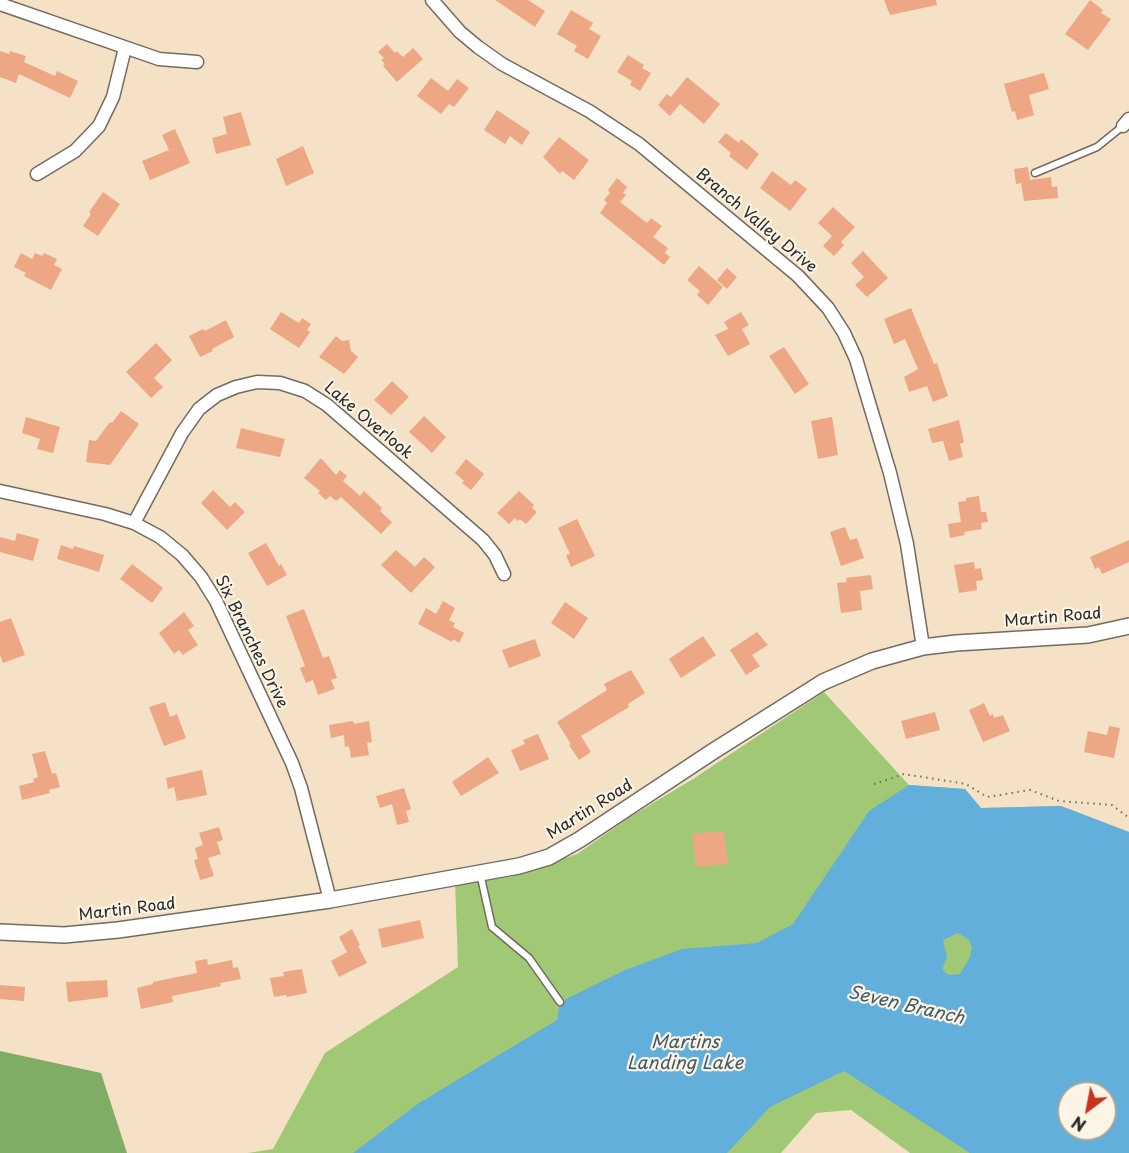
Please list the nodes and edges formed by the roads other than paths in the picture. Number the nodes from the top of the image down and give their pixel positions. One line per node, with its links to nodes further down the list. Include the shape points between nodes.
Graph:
1 (432, 0): 12 (street, Branch Valley Drive, via 460,32 494,58 639,144 798,276 828,308 856,359 890,473 907,544)
2 (0, 4): 3 (street)
3 (125, 48): 4 (street, via 159,59); 7 (street, via 113,97 99,126 75,151)
4 (196, 62)
5 (1126, 122): 6 (lane, via 1097,147)
6 (1035, 173)
7 (37, 174)
8 (0, 491): 9 (street, Six Branches Drive)
9 (134, 524): 10 (street, Lake Overlook, via 199,409 236,387 257,382 280,383 305,391 327,405 483,540); 14 (street, Six Branches Drive, via 160,537 182,555 216,601 301,788)
10 (504, 574)
11 (1129, 626): 12 (street, Martin Road, via 1088,635)
12 (923, 648): 13 (street, Martin Road, via 872,661 823,682 549,857)
13 (479, 873): 14 (street, Martin Road); 16 (lane, via 492,927 529,958)
14 (330, 900): 15 (street, Martin Road, via 118,930 64,935)
15 (0, 932)
16 (560, 1002)

